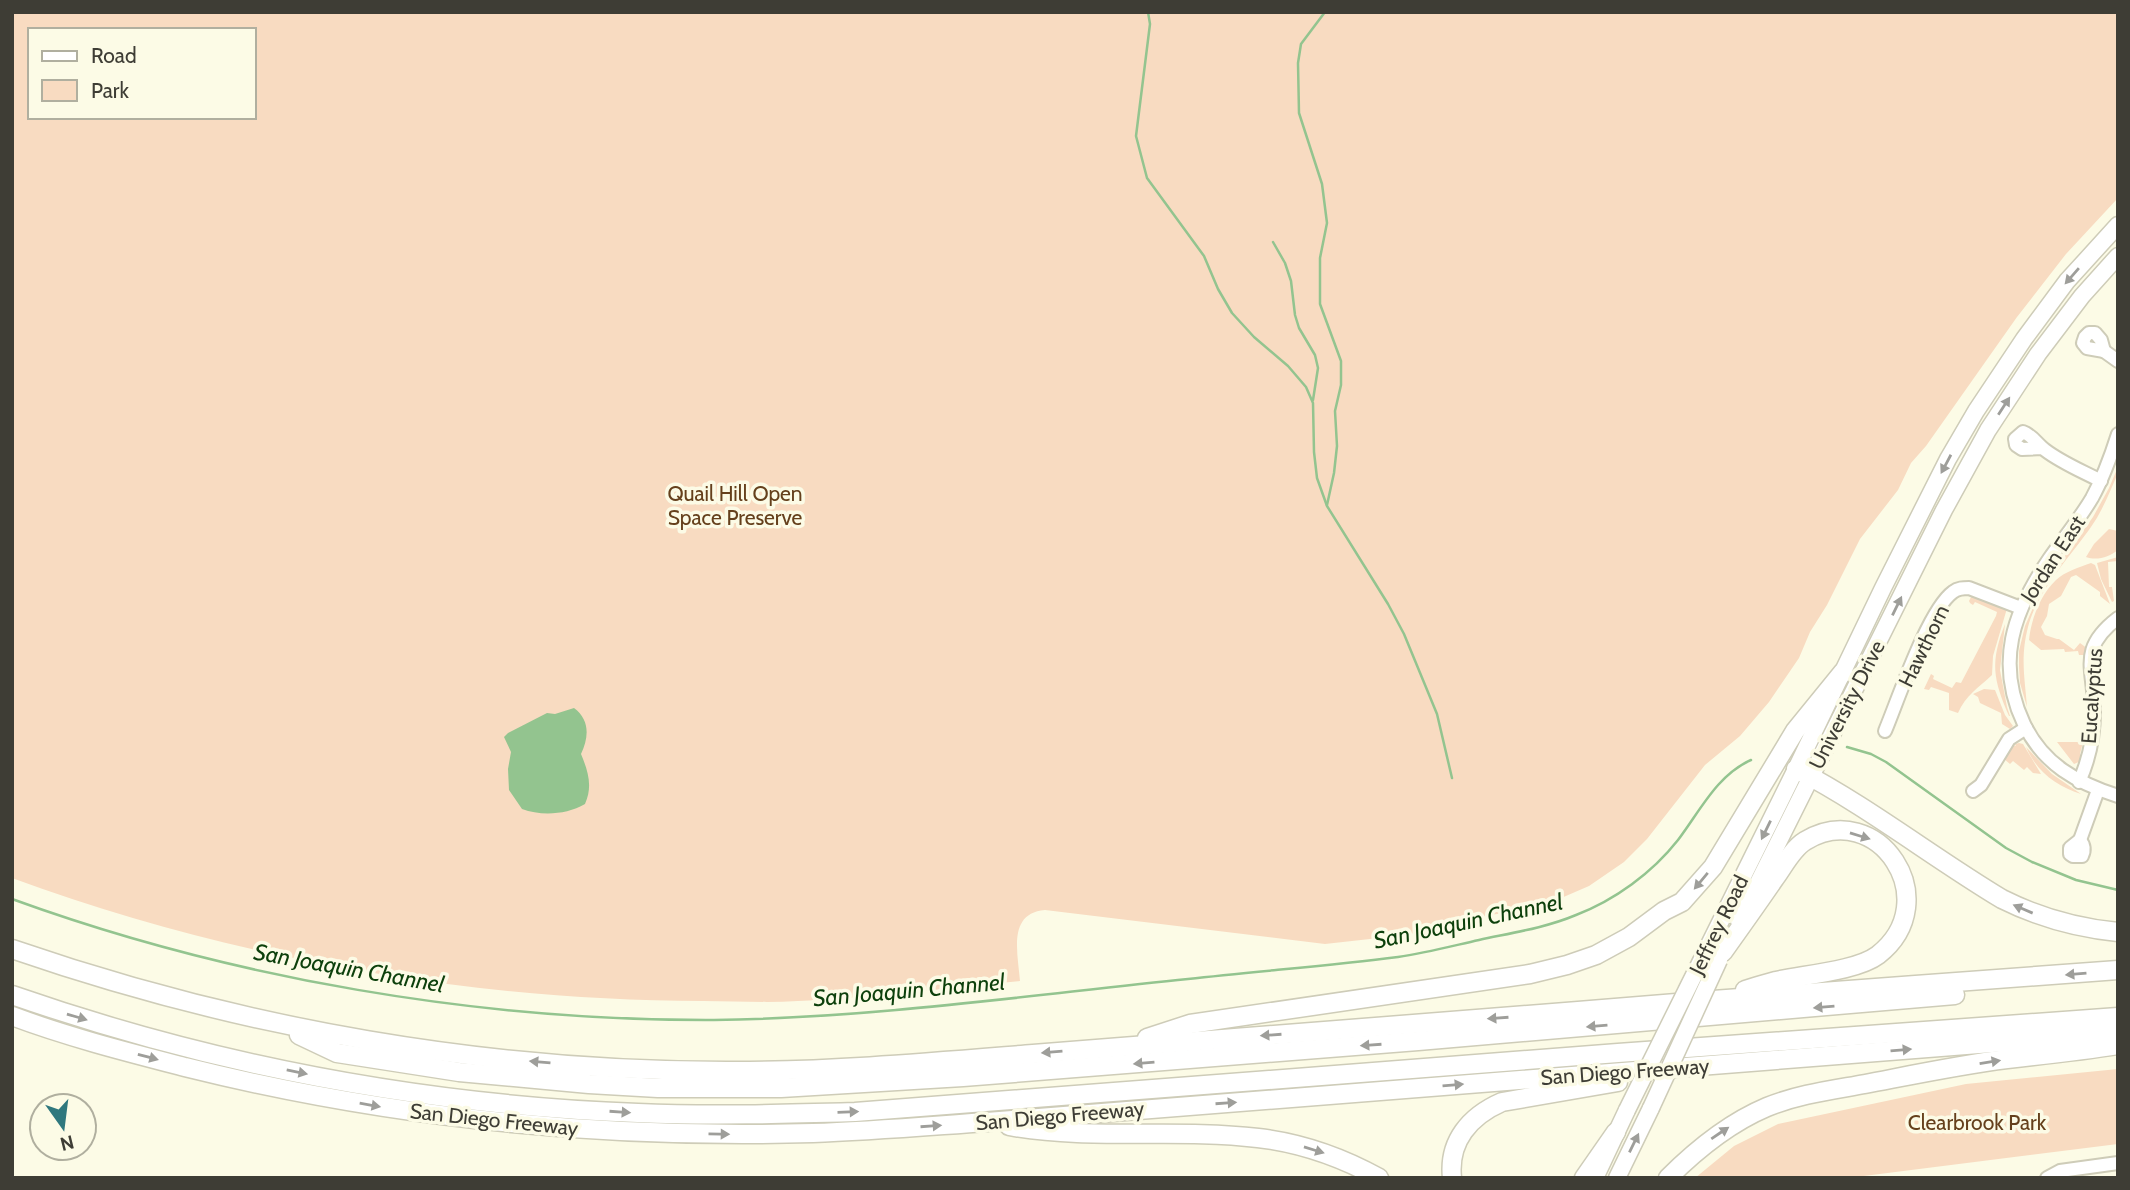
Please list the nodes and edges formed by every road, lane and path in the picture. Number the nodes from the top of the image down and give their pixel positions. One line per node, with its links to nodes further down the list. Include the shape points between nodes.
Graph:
1 (2118, 225): 11 (main road, University Drive, one-way to 11, via 2067,281 1976,411)
2 (2118, 256): 14 (main road, University Drive, one-way to 2, via 1988,430 2038,354)
3 (2104, 351): 4 (street)
4 (2118, 361)
5 (2118, 434): 7 (street, Jordan East)
6 (2042, 448): 8 (street)
7 (2115, 449): 8 (street, Jordan East)
8 (2101, 481): 9 (street, Jordan East)
9 (2021, 608): 12 (street, Jordan East, via 2009,664 2013,695); 13 (street, Hawthorn, via 1969,588 1954,591 1927,631)
10 (2118, 618): 15 (street, Eucalyptus, via 2096,637 2091,651 2093,729)
11 (1843, 672): 14 (main road, Jeffrey Road); 32 (highway, one-way to 32, via 1795,731 1724,850 1697,886 1682,902 1612,947 1581,961 1530,974 1190,1024)
12 (2026, 729): 15 (street, Jordan East, via 2057,767); 17 (street, via 2009,740)
13 (1885, 731)
14 (1804, 773): 20 (highway, one-way to 14, via 2062,922 2012,904); 22 (main road, University Drive); 35 (main road, Jeffrey Road, one-way to 35, bridge, via 1700,961)
15 (2079, 782): 16 (street, Jordan East)
16 (2098, 790): 18 (street, Jordan East); 19 (street)
17 (1973, 791)
18 (2118, 796)
19 (2080, 840)
20 (2118, 932)
21 (12, 949): 29 (highway, San Diego Freeway, via 133,988)
22 (1721, 956): 26 (highway, one-way to 26, via 1796,848 1816,836 1837,832 1867,837 1887,850 1900,867 1907,908 1896,936 1878,955); 41 (main road, University Drive, one-way to 22, bridge)
23 (2118, 970): 24 (highway, San Diego Freeway, one-way to 24)
24 (2033, 977): 26 (highway, San Diego Freeway); 29 (highway, San Diego Freeway, one-way to 29, via 1990,991 1783,1011 781,1088 617,1086 459,1072 337,1053)
25 (12, 995): 28 (highway, one-way to 28, via 237,1060 407,1092 624,1112 760,1115 855,1112)
26 (1711, 1000): 32 (highway, San Diego Freeway, one-way to 32)
27 (12, 1016): 34 (highway, San Diego Freeway, one-way to 34, via 130,1052 281,1089 505,1123 746,1134)
28 (2118, 1017)
29 (271, 1022): 32 (highway, San Diego Freeway, one-way to 29, via 821,1069 632,1069 443,1052)
30 (2118, 1033): 33 (highway, San Diego Freeway, one-way to 30)
31 (2118, 1045): 42 (highway, one-way to 31, via 1726,1129 1786,1100 1923,1073)
32 (1121, 1047)
33 (1701, 1066): 34 (highway, San Diego Freeway, one-way to 33); 38 (highway, via 1502,1102 1465,1128 1455,1143)
34 (987, 1122): 37 (highway, one-way to 37, via 1038,1132 1259,1138 1330,1155)
35 (1616, 1132): 39 (highway); 40 (main road, Jeffrey Road)
36 (2118, 1163): 43 (street, via 2060,1171)
37 (1379, 1178)
38 (1452, 1178)
39 (1584, 1178)
40 (1595, 1178)
41 (1617, 1178)
42 (1668, 1178)
43 (2047, 1178)

